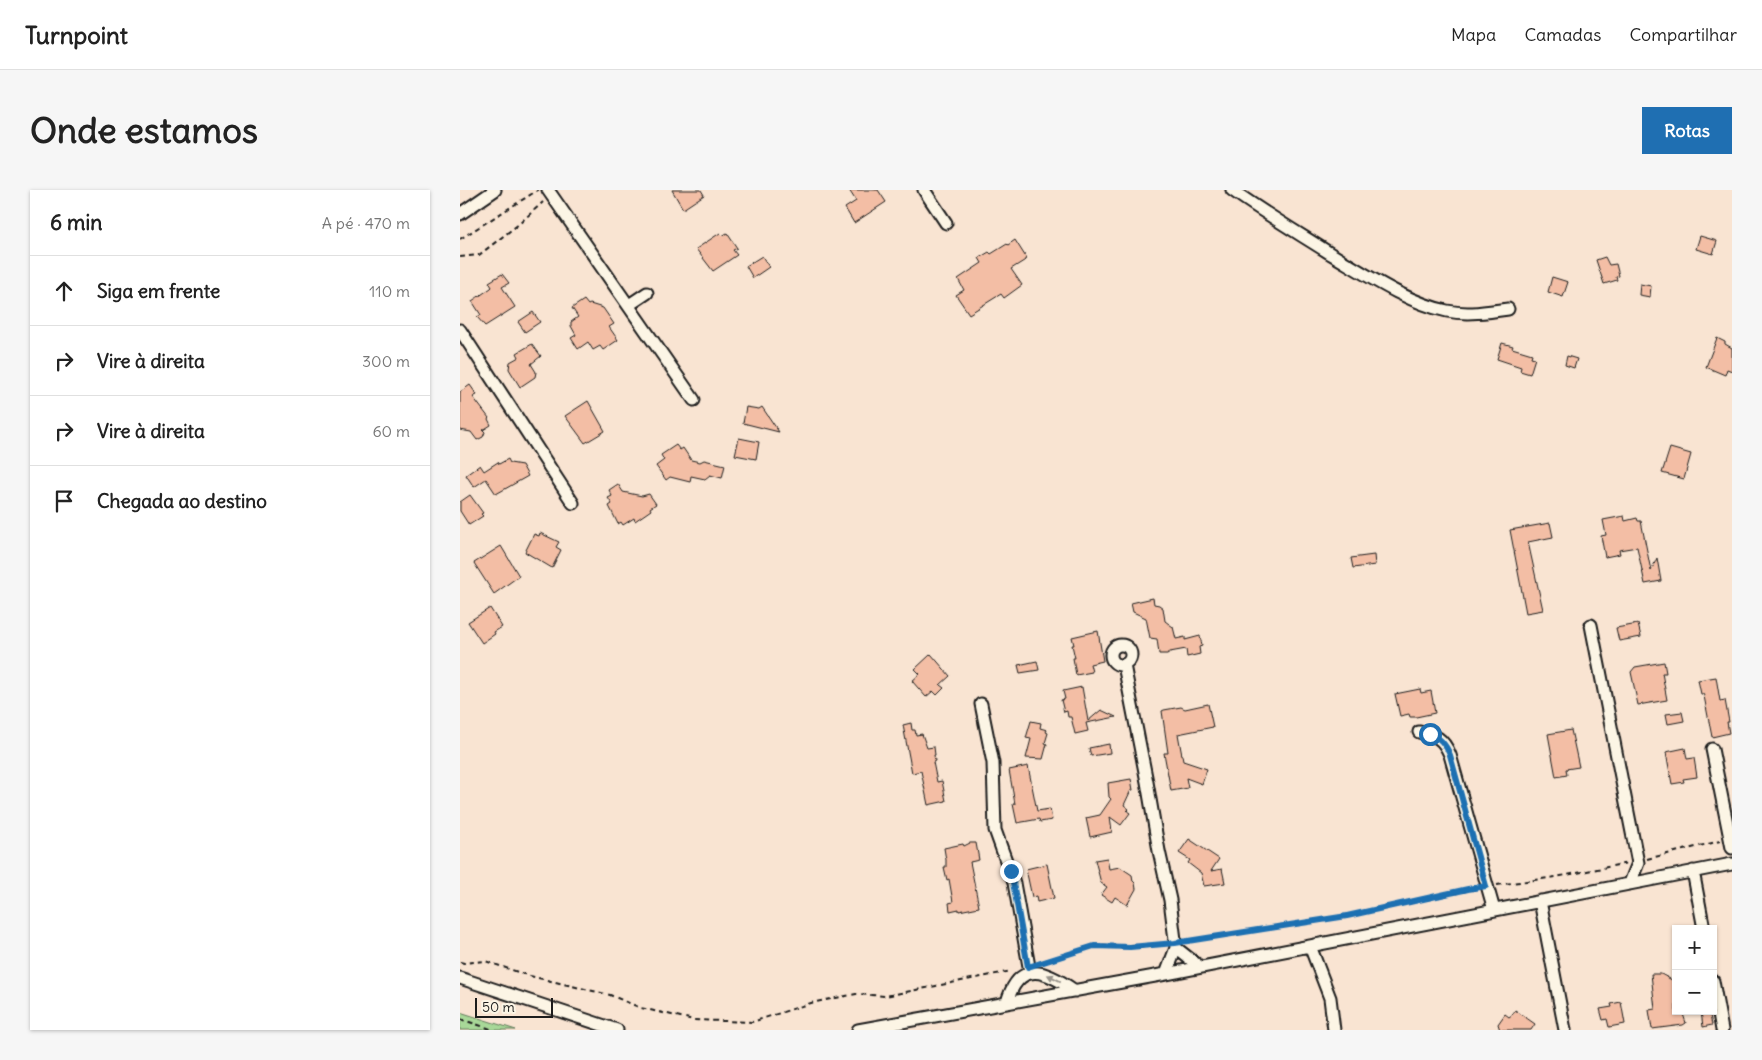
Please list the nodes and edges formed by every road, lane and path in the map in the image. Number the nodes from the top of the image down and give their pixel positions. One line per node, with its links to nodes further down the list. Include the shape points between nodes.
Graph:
1 (495, 190): 6 (street)
2 (538, 190): 8 (path)
3 (924, 190): 7 (street)
4 (1232, 190): 12 (street, via 1372,279 1416,300 1448,311)
5 (549, 192): 9 (path, via 519,224 479,255); 11 (street)
6 (460, 214)
7 (946, 224)
8 (460, 239)
9 (460, 258)
10 (647, 293): 11 (street)
11 (629, 305): 14 (street)
12 (1508, 310)
13 (460, 330): 15 (street)
14 (694, 400)
15 (573, 503)
16 (1591, 625): 22 (street)
17 (1124, 665): 31 (street)
18 (981, 704): 35 (street, via 993,763 995,830 1014,883)
19 (1419, 732): 27 (street, via 1436,736 1446,747)
20 (1712, 749): 21 (street)
21 (1731, 844): 22 (path)
22 (1638, 862): 25 (street); 26 (street); 27 (path)
23 (1732, 864): 24 (street)
24 (1693, 872): 25 (street); 30 (street)
25 (1654, 879): 26 (street)
26 (1630, 884): 28 (street)
27 (1486, 886): 29 (street); 31 (path, via 1347,916)
28 (1540, 901): 29 (street); 47 (street)
29 (1494, 910): 32 (street)
30 (1703, 925)
31 (1176, 946): 34 (street); 35 (path, via 1094,946); 37 (street)
32 (1310, 946): 34 (street); 46 (street, via 1330,998)
33 (460, 962): 36 (path, via 485,961 530,976 610,995 641,1008 694,1020 752,1022 856,994 886,996)
34 (1200, 967): 37 (street)
35 (1029, 969): 39 (street, one-way to 35); 40 (street, via 1018,979)
36 (1011, 971)
37 (1166, 974): 39 (street)
38 (460, 978): 44 (street)
39 (1075, 991): 40 (street)
40 (1007, 1002): 45 (street)
41 (1717, 1003): 48 (street)
42 (460, 1019): 43 (path)
43 (494, 1030)
44 (617, 1030)
45 (858, 1030)
46 (1334, 1030)
47 (1565, 1030)
48 (1722, 1030)

